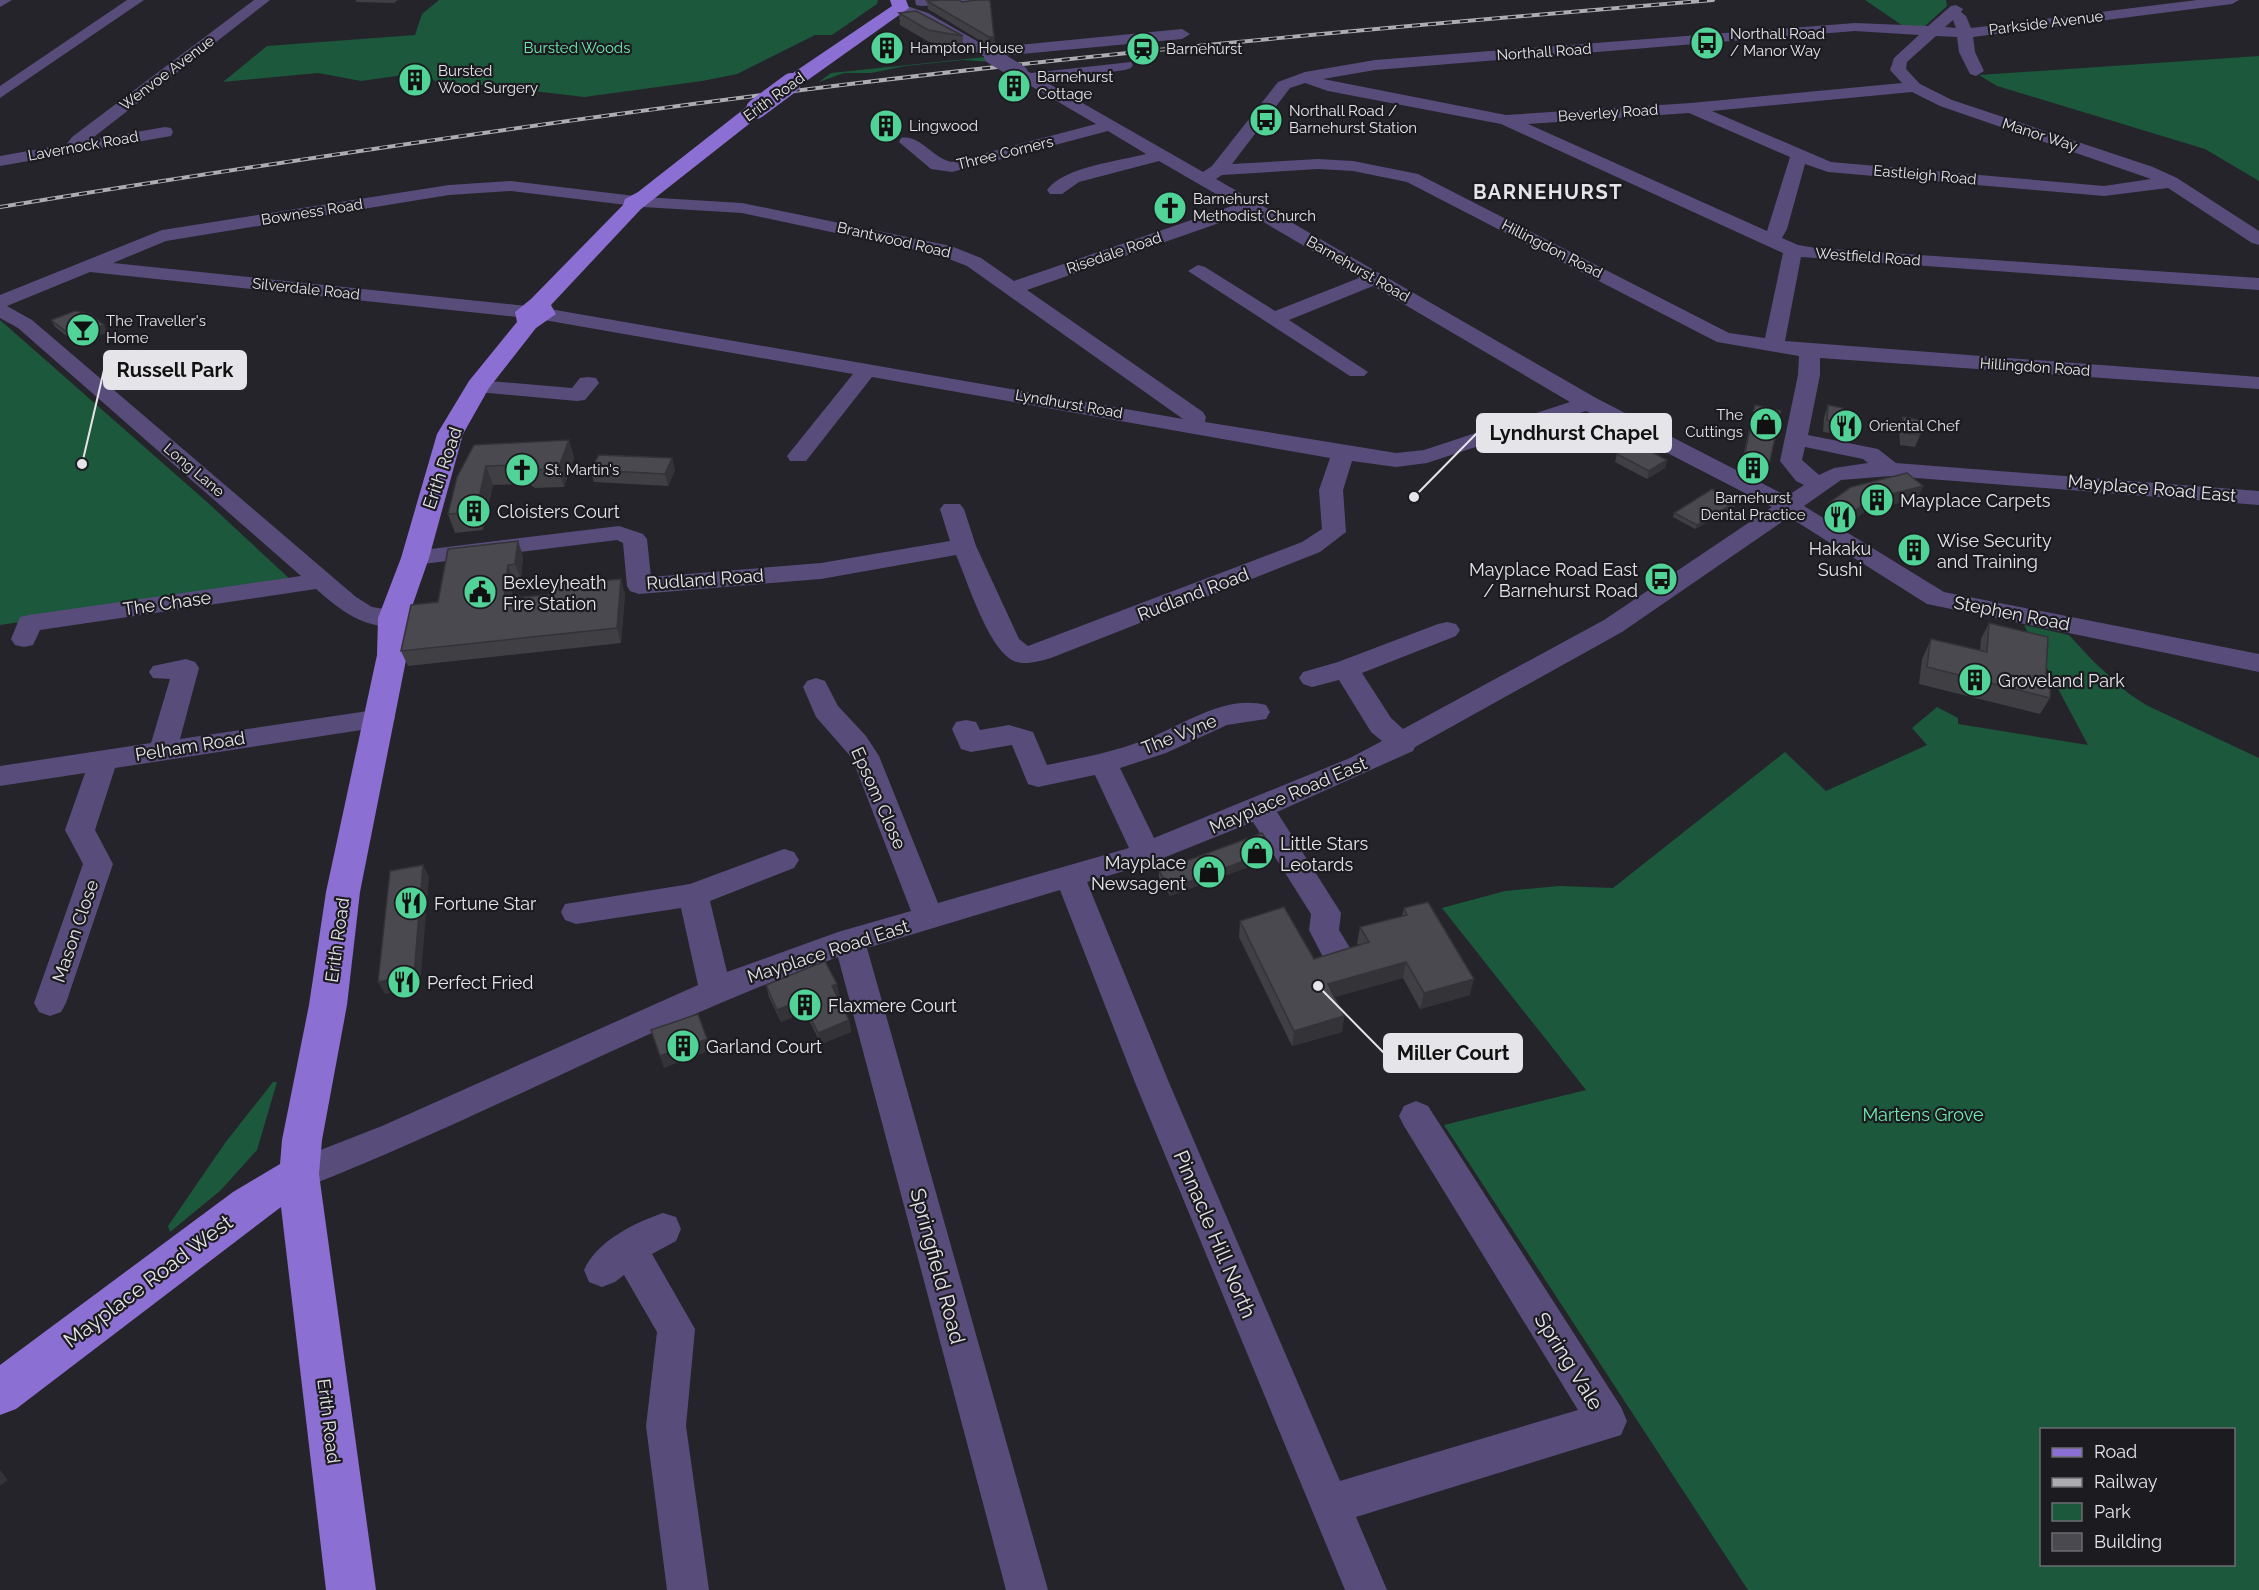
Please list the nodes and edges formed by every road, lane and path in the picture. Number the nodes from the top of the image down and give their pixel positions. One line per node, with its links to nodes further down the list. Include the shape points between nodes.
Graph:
1 (5, 0): 6 (street)
2 (137, 0): 18 (street)
3 (263, 0): 24 (street, Wenvoe Avenue)
4 (967, 0): 7 (street)
5 (2232, 0): 10 (street, Parkside Avenue)
6 (0, 3)
7 (899, 4): 12 (street, Barnehurst Road); 31 (main road, Erith Road, bridge)
8 (1956, 4): 9 (street); 10 (street)
9 (1931, 32): 10 (street, Parkside Avenue); 16 (street, Northall Road, via 1855,27 1375,65); 17 (street, via 1900,61 1898,70)
10 (1966, 33): 14 (street, via 1967,54)
11 (1182, 34): 12 (street)
12 (989, 54): 15 (street, Barnehurst Road, bridge)
13 (1125, 65): 15 (street)
14 (1976, 71)
15 (1024, 75): 21 (street, Barnehurst Road)
16 (1305, 77): 20 (street, Beverley Road, via 1328,86); 28 (street, Northall Road, via 1277,90)
17 (1914, 87): 19 (street, Beverley Road); 29 (street, Manor Way, via 1946,103 2117,159)
18 (0, 93)
19 (1691, 108): 20 (street, Beverley Road); 26 (street, Eastleigh Road)
20 (1506, 120): 34 (street, Westfield Road)
21 (1109, 126): 23 (street, Three Corners, via 952,167 937,165); 25 (street, Barnehurst Road)
22 (165, 132): 24 (street, Lavernock Road)
23 (907, 142)
24 (73, 148): 27 (street, Lavernock Road)
25 (1161, 155): 28 (street, Barnehurst Road); 30 (street, via 1073,178)
26 (1799, 156): 29 (street, Eastleigh Road, via 1828,167 2104,190); 34 (street, via 1778,229)
27 (0, 161)
28 (1210, 174): 32 (street, Barnehurst Road); 45 (street, Hillingdon Road, via 1318,164 1353,166 1412,178 1724,338)
29 (2170, 182): 33 (street, Manor Way)
30 (1056, 190)
31 (639, 201): 36 (street, Bowness Road, via 511,186 449,190 162,236); 40 (street, Brantwood Road, via 742,208 944,250 975,262); 43 (main road, Erith Road)
32 (1250, 206): 38 (street, Barnehurst Road); 40 (street, Risedale Road)
33 (2259, 239)
34 (1771, 240): 35 (street, Westfield Road)
35 (1793, 250): 39 (street, Westfield Road); 45 (street)
36 (85, 266): 41 (street, Bowness Road); 43 (street, Silverdale Road)
37 (1197, 271): 44 (street)
38 (1375, 279): 44 (street); 52 (street, Barnehurst Road)
39 (2259, 284)
40 (1013, 288): 53 (street, Brantwood Road, via 1195,417)
41 (0, 302)
42 (0, 310): 64 (street, Long Lane, via 25,324)
43 (535, 313): 47 (street, Lyndhurst Road); 51 (main road, Erith Road)
44 (1273, 319): 48 (street)
45 (1774, 346): 46 (street, Hillingdon Road)
46 (1810, 351): 50 (street, Hillingdon Road); 54 (street)
47 (867, 369): 53 (street, Lyndhurst Road); 56 (street)
48 (1357, 372)
49 (588, 383): 51 (street, via 577,395)
50 (2259, 383)
51 (478, 386): 63 (main road, Erith Road, via 450,434)
52 (1588, 403): 55 (street, Lyndhurst Road, via 1427,456 1396,460); 60 (street, Barnehurst Road)
53 (1193, 426): 55 (street, Lyndhurst Road)
54 (1797, 439): 57 (street, via 1870,454); 58 (street, via 1791,460 1795,468)
55 (1343, 453): 62 (street, Rudland Road, via 1331,490 1334,532 1311,548 1041,652 1023,655 1008,644)
56 (798, 456)
57 (1891, 469): 58 (street, Mayplace Road East, via 1834,475); 59 (street, Mayplace Road East)
58 (1820, 484): 60 (street, Mayplace Road East)
59 (2259, 498)
60 (1788, 506): 68 (street, Stephen Road, via 1936,598); 76 (street, Mayplace Road East, via 1613,627)
61 (952, 509): 62 (street, Rudland Road)
62 (964, 546): 63 (street, Rudland Road, via 821,571 639,586 635,539 619,533)
63 (415, 558): 65 (main road, Erith Road)
64 (321, 581): 65 (street, Long Lane, via 365,614); 67 (street, The Chase, via 29,623)
65 (393, 618): 74 (main road, Erith Road, via 392,656)
66 (1447, 630): 69 (street)
67 (24, 639)
68 (2259, 663)
69 (1346, 669): 71 (street); 76 (street, via 1381,725)
70 (162, 672): 77 (street, via 186,668)
71 (1312, 678)
72 (815, 687): 87 (street, Epsom Close, via 824,708 865,756)
73 (1256, 712): 79 (street, The Vyne, via 1222,716 1156,746)
74 (381, 718): 77 (street, Pelham Road); 93 (main road, Erith Road, via 343,892)
75 (966, 729): 79 (street, The Vyne, via 971,742 1009,734 1023,739 1038,777)
76 (1403, 744): 81 (street, Mayplace Road East)
77 (162, 751): 78 (street, Pelham Road)
78 (104, 759): 80 (street, Pelham Road); 91 (street, Mason Close, via 80,830 84,841 94,850 98,864)
79 (1104, 763): 82 (street)
80 (0, 776)
81 (1260, 809): 82 (street, Mayplace Road East); 89 (street, via 1326,913 1324,930)
82 (1146, 852): 84 (street, Mayplace Road East)
83 (784, 860): 85 (street)
84 (1069, 876): 87 (street, Mayplace Road East); 96 (street, Pinnacle Hill North)
85 (693, 895): 86 (street); 90 (street)
86 (576, 912)
87 (929, 918): 88 (street, Mayplace Road East)
88 (849, 941): 90 (street, Mayplace Road East); 99 (street, Springfield Road)
89 (1334, 948)
90 (715, 990): 93 (street, Mayplace Road East, via 394,1137)
91 (50, 1002)
92 (1416, 1116): 96 (street, Spring Vale, via 1607,1421)
93 (299, 1174): 95 (main road, Mayplace Road West, via 248,1205); 97 (main road, Erith Road)
94 (663, 1229): 98 (street, via 615,1259 676,1329 666,1426)
95 (0, 1393)
96 (1328, 1505): 100 (street, Pinnacle Hill North)
97 (351, 1590)
98 (688, 1590)
99 (1027, 1590)
100 (1366, 1590)

